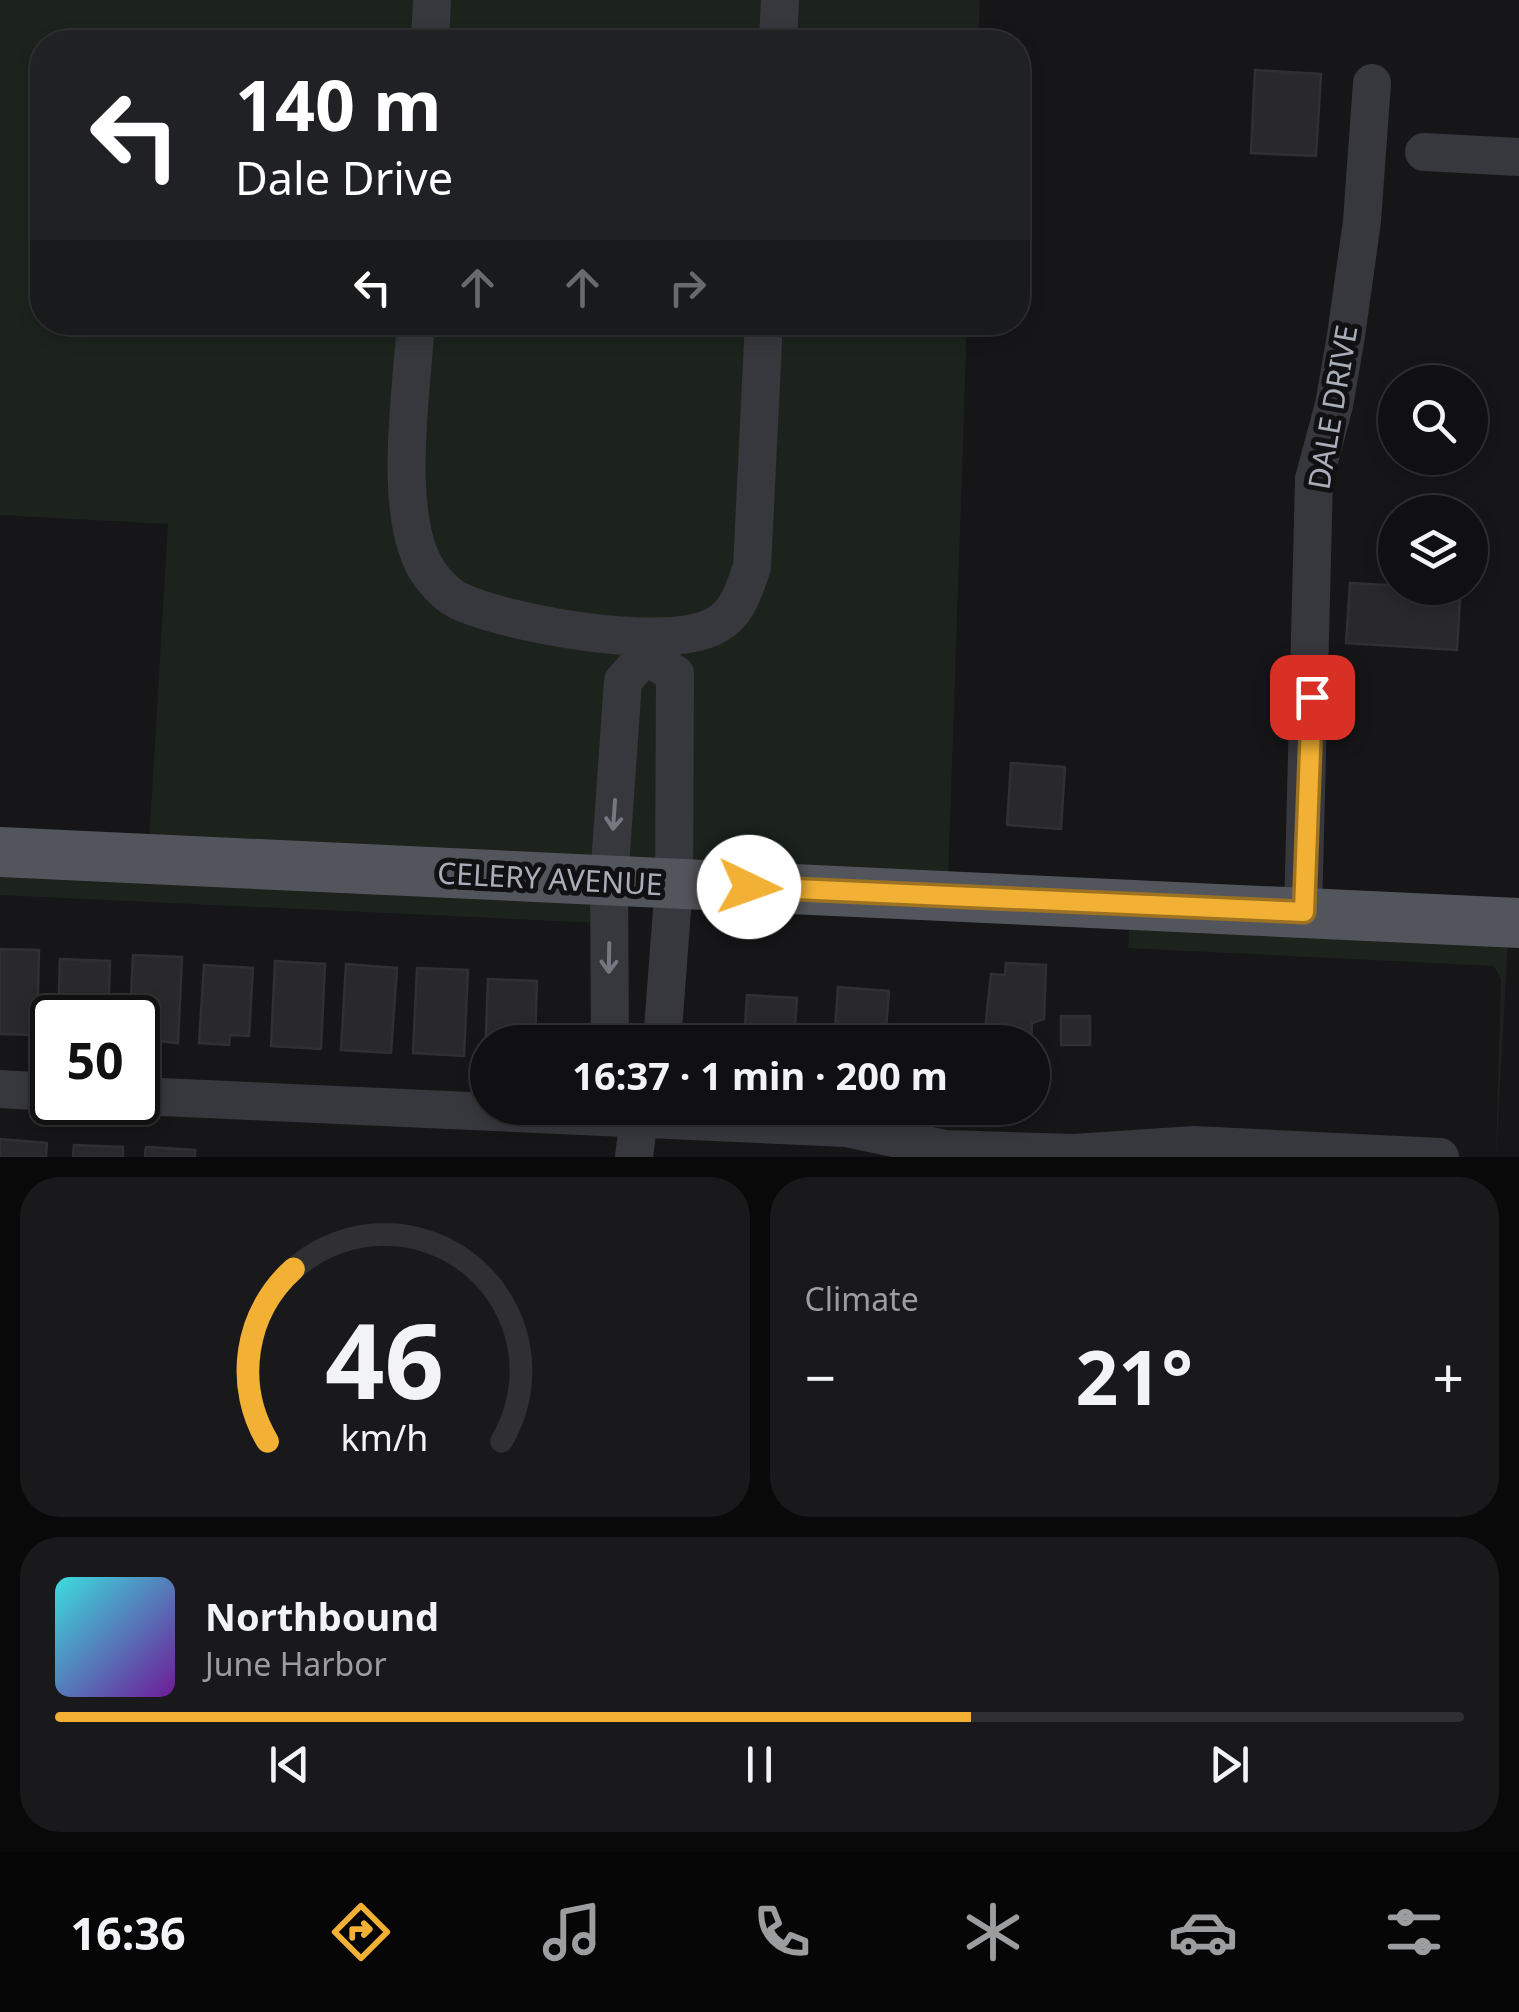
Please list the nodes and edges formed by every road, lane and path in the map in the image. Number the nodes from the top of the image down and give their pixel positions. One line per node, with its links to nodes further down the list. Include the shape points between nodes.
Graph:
1 (432, 0): 3 (street)
2 (780, 0): 4 (street)
3 (431, 30)
4 (779, 30)
5 (1372, 83): 16 (street, DALE DRIVE, via 1346,336 1314,479)
6 (1424, 152): 7 (street)
7 (1519, 157)
8 (415, 335): 10 (street, via 406,502 411,538 430,575 454,599 514,622)
9 (763, 335): 10 (street, via 752,567 739,605 717,625)
10 (646, 646): 11 (street, via 624,681); 12 (street, via 675,674)
11 (619, 746): 12 (street); 14 (street, one-way to 14)
12 (675, 748): 15 (street)
13 (0, 852): 14 (main road, CELERY AVENUE)
14 (609, 881): 15 (main road, CELERY AVENUE); 18 (street, one-way to 18)
15 (674, 884): 16 (main road, CELERY AVENUE); 19 (street)
16 (1304, 912): 17 (main road, CELERY AVENUE)
17 (1519, 922)
18 (610, 1025)
19 (663, 1025)
20 (0, 1090): 21 (street)
21 (30, 1091)
22 (160, 1097): 23 (street)
23 (470, 1107)
24 (635, 1125): 28 (street)
25 (807, 1125): 26 (street, via 946,1149 1074,1153 1194,1145)
26 (1321, 1154): 27 (street)
27 (1440, 1156)
28 (634, 1157)

